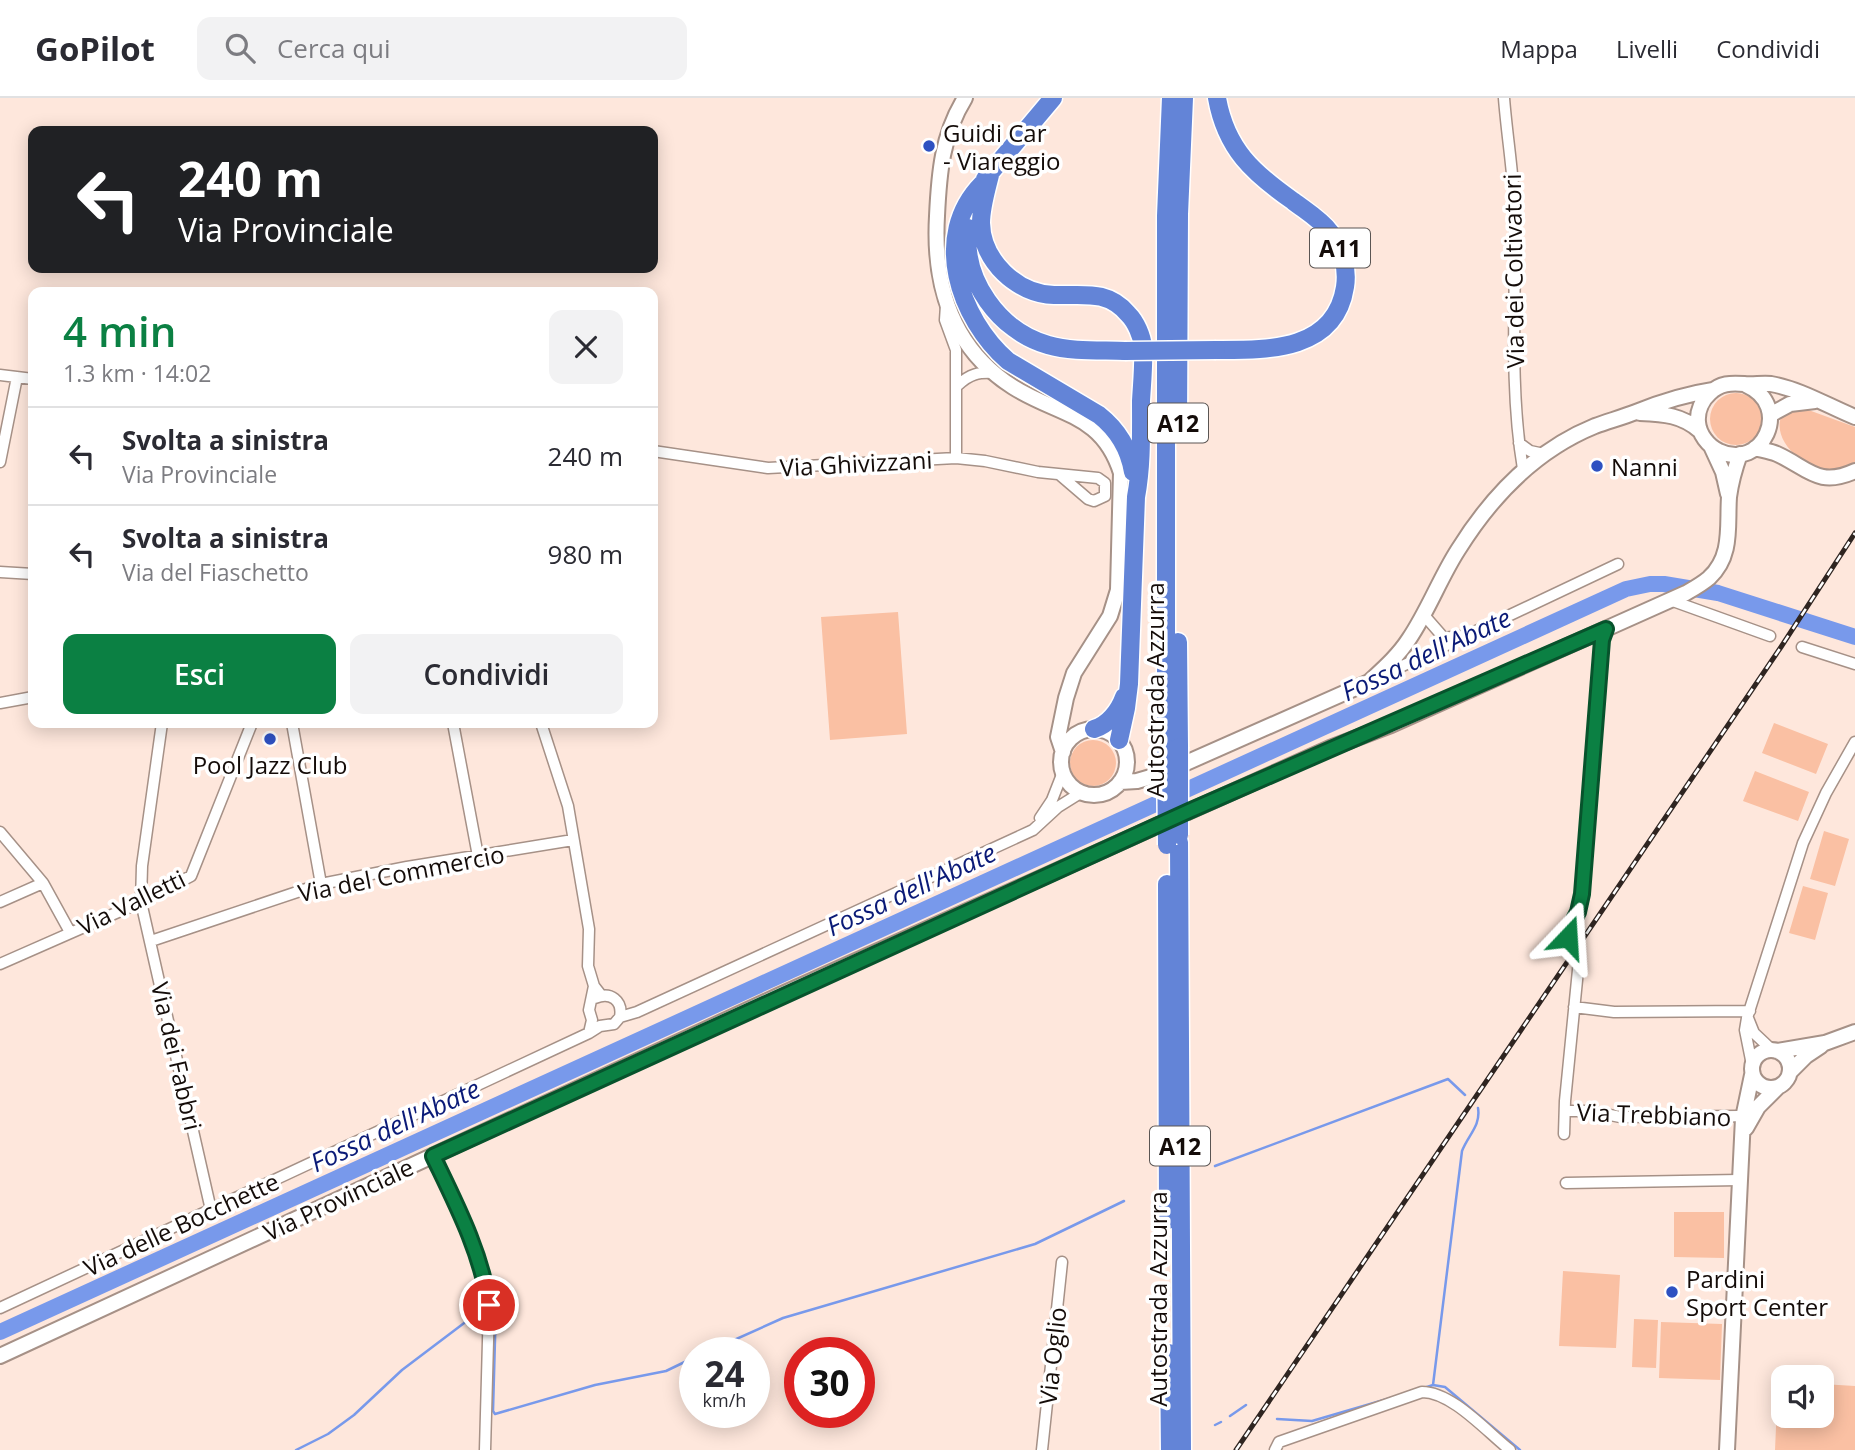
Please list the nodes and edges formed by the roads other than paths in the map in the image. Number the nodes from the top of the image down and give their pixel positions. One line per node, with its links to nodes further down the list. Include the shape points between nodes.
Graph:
1 (965, 98): 8 (main road, via 948,132 940,168 937,266)
2 (1053, 98): 7 (highway)
3 (1171, 98): 60 (highway, Autostrada Azzurra / A12, via 1166,204)
4 (1184, 98): 60 (highway, Autostrada Azzurra / A12)
5 (1217, 98): 7 (highway, A11, bridge, via 1238,154 1261,178 1330,231 1341,251 1346,278 1342,299 1322,330 1309,338 1277,348 1125,351 1072,350 1022,334 997,313 977,282 968,250 972,208)
6 (1504, 98): 23 (street, Via dei Coltivatori, via 1515,212 1514,361)
7 (991, 171): 35 (highway, via 968,198 956,244 958,279 971,315 1008,361 1111,425 1128,451); 35 (highway, via 982,232 989,254 1003,272 1039,293 1103,297 1121,306 1135,323 1143,347)
8 (946, 304): 9 (main road); 14 (street, via 945,320 956,350)
9 (974, 352): 10 (main road); 14 (street, via 962,356)
10 (996, 373): 14 (street, via 977,372); 50 (main road, via 1094,428 1121,474 1118,590 1110,616 1074,673)
11 (0, 375): 12 (street)
12 (17, 377): 13 (street); 30 (street)
13 (28, 378)
14 (957, 383): 29 (street)
15 (1746, 385): 16 (main road, via 1728,383); 17 (main road, via 1773,385); 19 (main road, via 1762,396)
16 (1713, 390): 18 (main road); 22 (main road, via 1701,404)
17 (1817, 401): 19 (main road, via 1799,401); 20 (main road)
18 (1635, 412): 22 (main road, via 1673,415); 27 (main road, via 1594,427)
19 (1770, 415): 21 (main road)
20 (1855, 417)
21 (1769, 430): 25 (main road); 31 (main road)
22 (1700, 431): 24 (main road)
23 (1519, 443): 27 (street); 32 (street, Via dei Coltivatori)
24 (1711, 446): 28 (main road, via 1719,452); 36 (main road, Via Provinciale)
25 (1755, 448): 28 (main road); 31 (main road, via 1777,454)
26 (658, 452): 29 (street, Via Ghivizzani, via 768,468)
27 (1544, 454): 32 (main road)
28 (1740, 454): 36 (main road, Via Provinciale)
29 (956, 458): 34 (street, Via Ghivizzani)
30 (0, 462)
31 (1795, 466): 33 (main road, via 1828,478)
32 (1524, 469): 41 (main road, via 1471,530)
33 (1855, 471)
34 (1060, 475)
35 (1136, 496): 48 (highway)
36 (1729, 498): 40 (main road, Via Provinciale, via 1728,541 1721,563 1709,579)
37 (1618, 564): 43 (street)
38 (0, 572): 39 (street)
39 (28, 574)
40 (1670, 600): 42 (main road, Via Provinciale); 44 (street)
41 (1423, 614): 43 (street, via 1444,638); 47 (main road, via 1391,662)
42 (1606, 629): 77 (street, via 1582,894 1568,931); 95 (main road, Via Provinciale, via 1189,811)
43 (1470, 635): 47 (street)
44 (1770, 636)
45 (1802, 647): 46 (street)
46 (1855, 664)
47 (1369, 682): 63 (main road)
48 (1129, 684): 57 (highway, via 1121,706 1103,726); 59 (highway)
49 (28, 698): 51 (street)
50 (1066, 698): 57 (main road, via 1072,717); 61 (main road, via 1058,737)
51 (0, 703)
52 (161, 728): 74 (street, Via dei Fabbri)
53 (250, 728): 74 (street, Via Valletti, via 191,876)
54 (293, 728): 72 (street)
55 (454, 728): 70 (street)
56 (543, 728): 68 (street, via 568,806)
57 (1090, 730): 59 (main road, via 1103,730); 61 (main road, via 1076,735)
58 (1855, 741): 83 (street, via 1803,843)
59 (1123, 748): 63 (main road, via 1146,773); 64 (main road, via 1127,765)
60 (1172, 748): 69 (highway, Autostrada Azzurra / A12, bridge)
61 (1063, 752): 62 (main road)
62 (1063, 772): 65 (main road); 66 (street)
63 (1161, 774): 64 (main road)
64 (1120, 782): 65 (main road, via 1099,794)
65 (1082, 792): 66 (street, Via delle Bocchette)
66 (1033, 830): 82 (street, Via delle Bocchette, via 637,1012)
67 (0, 832): 71 (street)
68 (573, 840): 70 (street, Via del Commercio); 80 (street, via 589,929 588,966)
69 (1173, 844): 105 (highway, Autostrada Azzurra / A12); 106 (highway, Autostrada Azzurra / A12)
70 (478, 856): 72 (street, Via del Commercio)
71 (43, 883): 73 (street); 75 (street)
72 (321, 884): 76 (street, Via del Commercio)
73 (0, 902)
74 (141, 902): 75 (street, Via Valletti); 76 (street, Via dei Fabbri)
75 (70, 932): 79 (street, Via Valletti)
76 (151, 940): 98 (street, Via dei Fabbri)
77 (1572, 943)
78 (1579, 960): 81 (street)
79 (0, 964)
80 (597, 998): 82 (street, via 616,999); 84 (street, via 589,1010)
81 (1574, 1007): 83 (street); 91 (street)
82 (620, 1012): 84 (street, Via delle Bocchette, via 614,1024)
83 (1749, 1014): 87 (street, via 1754,1033); 88 (street, via 1745,1030)
84 (596, 1023): 98 (street, Via delle Bocchette, via 589,1033)
85 (1855, 1032): 86 (main road)
86 (1825, 1043): 87 (main road); 89 (main road)
87 (1774, 1051): 88 (main road, via 1762,1052); 89 (main road, via 1787,1059)
88 (1752, 1070): 90 (main road, via 1760,1085); 92 (main road)
89 (1790, 1072): 90 (main road)
90 (1778, 1087): 94 (main road, via 1758,1107)
91 (1566, 1111): 92 (street, Via Trebbiano, via 1620,1117); 93 (street)
92 (1743, 1118): 94 (main road)
93 (1564, 1134)
94 (1742, 1139): 96 (main road)
95 (433, 1156): 101 (main road, Via Provinciale); 103 (street, via 485,1278 489,1305)
96 (1739, 1180): 97 (street); 108 (main road)
97 (1566, 1183)
98 (211, 1210): 100 (street, Via delle Bocchette)
99 (1062, 1262): 104 (street, Via Oglio)
100 (0, 1308)
101 (0, 1356)
102 (1277, 1446): 107 (street, via 1428,1392 1446,1397)
103 (485, 1450)
104 (1042, 1450)
105 (1170, 1450)
106 (1182, 1450)
107 (1510, 1450)
108 (1727, 1450)

